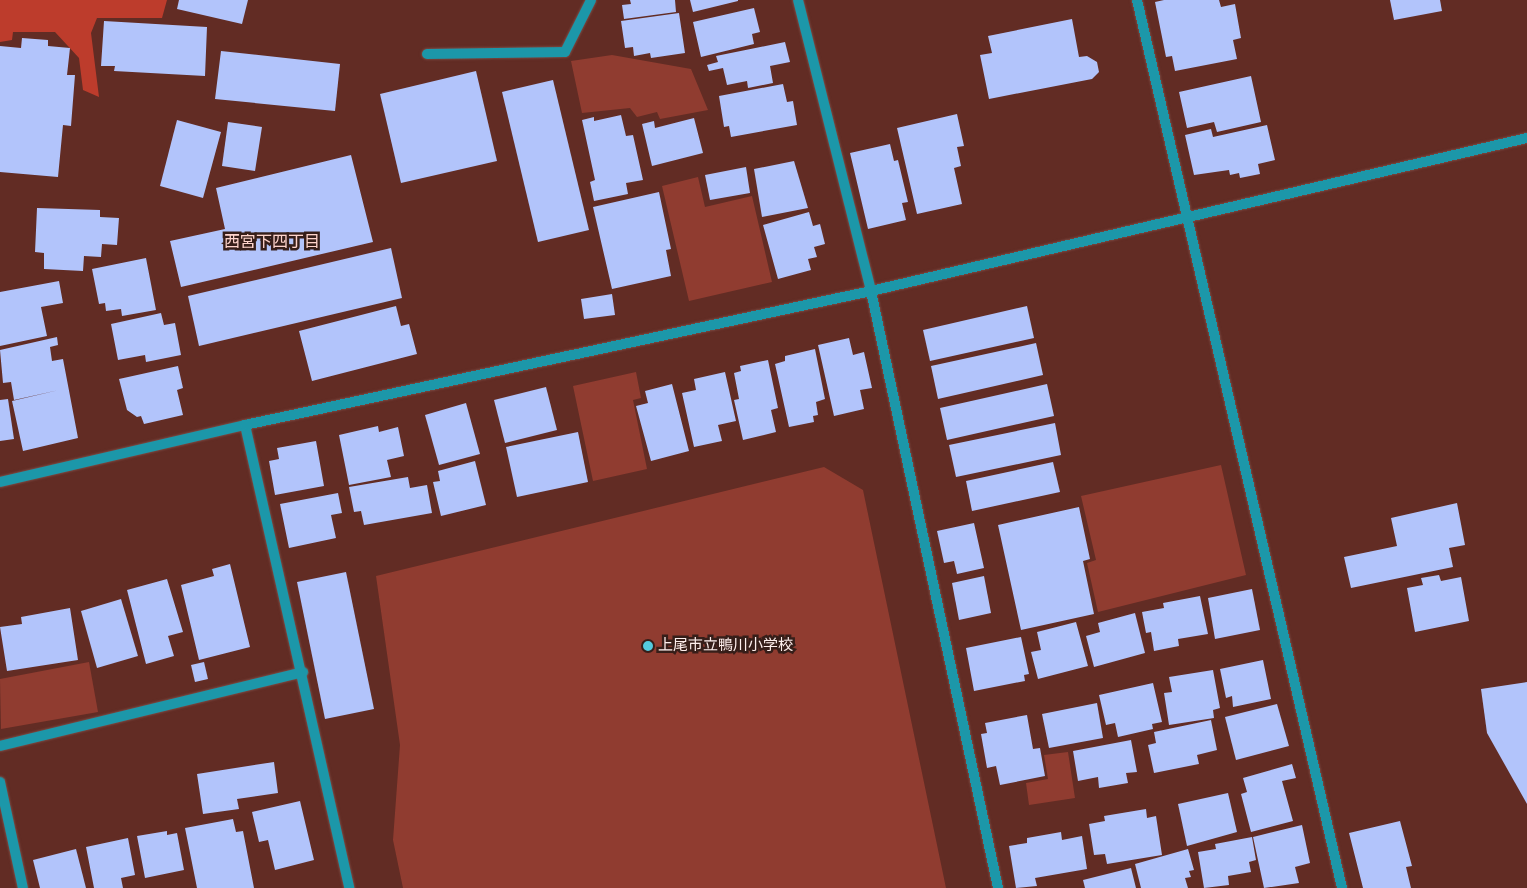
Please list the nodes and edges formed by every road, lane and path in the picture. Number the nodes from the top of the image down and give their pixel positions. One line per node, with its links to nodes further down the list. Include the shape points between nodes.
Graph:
1 (591, 0): 4 (street, via 565,52)
2 (798, 0): 7 (street)
3 (1137, 0): 6 (street)
4 (427, 54)
5 (1527, 138): 6 (street)
6 (1186, 215): 7 (street); 16 (street)
7 (871, 291): 8 (street); 15 (street)
8 (245, 425): 9 (street); 10 (street)
9 (0, 482)
10 (303, 672): 11 (street); 14 (street)
11 (0, 746)
12 (0, 782): 13 (street)
13 (23, 888)
14 (349, 888)
15 (998, 888)
16 (1342, 888)

